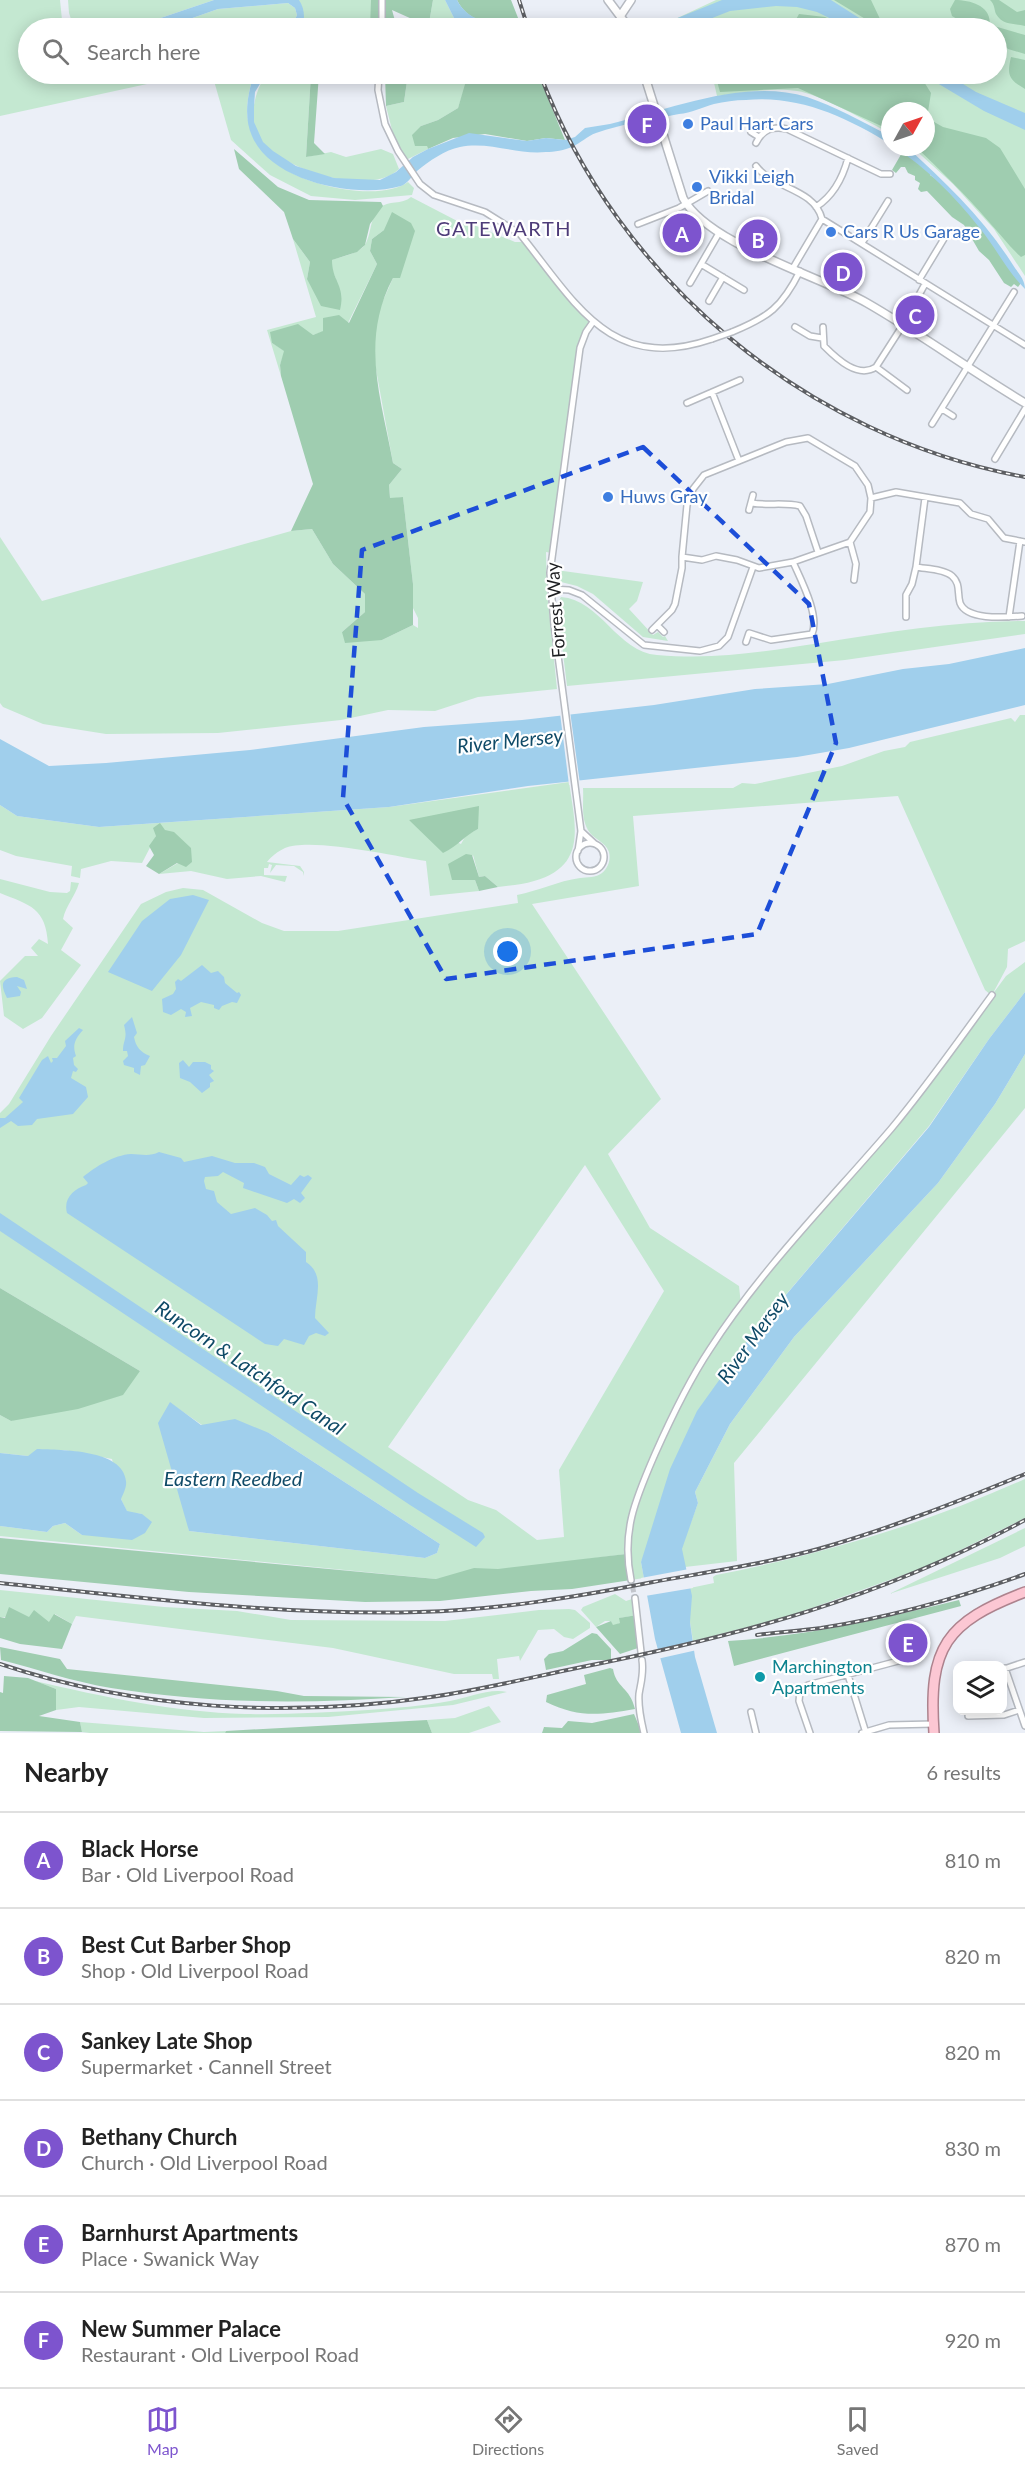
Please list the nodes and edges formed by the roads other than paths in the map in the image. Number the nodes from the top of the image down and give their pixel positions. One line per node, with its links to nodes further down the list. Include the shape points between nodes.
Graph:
1 (382, 0): 5 (street)
2 (608, 0): 4 (street)
3 (631, 0): 4 (street)
4 (621, 15): 6 (street)
5 (382, 18)
6 (623, 18)
7 (378, 84): 33 (street, via 389,135 414,176 429,192 485,212 520,234)
8 (647, 84): 17 (street)
9 (751, 132): 10 (street, via 758,140 771,128 787,129)
10 (848, 158): 13 (street, via 881,174); 18 (street, via 844,173 827,199)
11 (756, 165): 14 (street)
12 (773, 170): 14 (street)
13 (890, 174)
14 (769, 178): 18 (street)
15 (708, 191): 17 (street)
16 (888, 201): 23 (street)
17 (686, 204): 20 (street); 21 (street)
18 (816, 207): 19 (street)
19 (822, 219): 23 (street); 25 (street)
20 (638, 224)
21 (719, 233): 24 (street); 25 (street)
22 (945, 237): 27 (street)
23 (862, 243): 27 (street)
24 (701, 264): 26 (street); 28 (street)
25 (797, 270): 33 (street, bridge, via 788,294 759,321 685,347 654,348 629,342); 34 (street, via 864,301)
26 (723, 277): 30 (street); 32 (street)
27 (919, 280): 29 (street)
28 (690, 283)
29 (925, 284): 34 (street); 35 (street)
30 (744, 290)
31 (1014, 292): 35 (street)
32 (709, 301)
33 (593, 322): 68 (street, Forrest Way, via 580,348)
34 (902, 324): 40 (street); 41 (street)
35 (993, 325): 39 (street); 40 (street)
36 (795, 327): 38 (street)
37 (823, 327): 38 (street)
38 (822, 338): 41 (street, via 834,356 858,371 869,372)
39 (1025, 345)
40 (968, 366): 46 (street); 47 (street)
41 (876, 367): 43 (street)
42 (740, 380): 44 (street)
43 (907, 390)
44 (712, 392): 45 (street); 54 (street)
45 (687, 403)
46 (1025, 403)
47 (942, 409): 49 (street); 50 (street)
48 (1025, 409): 52 (street)
49 (953, 416)
50 (932, 423)
51 (995, 445): 52 (street)
52 (1001, 449): 53 (street)
53 (995, 459)
54 (739, 461): 56 (street, via 786,442 808,438 855,466 868,485); 63 (street, via 704,475 693,489 687,504)
55 (753, 495): 58 (street)
56 (871, 498): 57 (street, via 896,492); 60 (street, via 870,512)
57 (925, 498): 61 (street, via 960,503 971,514 988,519 1004,538); 66 (street)
58 (752, 503): 59 (street); 62 (street, via 800,506)
59 (749, 510)
60 (850, 542): 62 (street); 67 (street, via 856,564)
61 (1022, 542): 71 (street)
62 (818, 552): 64 (street)
63 (682, 557): 65 (street, via 702,560 716,556); 72 (street, via 675,604)
64 (793, 562): 65 (street); 75 (street, via 805,587 815,626 812,634 771,640 749,633)
65 (753, 567): 68 (street, via 728,637 719,646 700,651 644,645 592,602 569,590)
66 (915, 567): 70 (street, via 906,595); 71 (street, via 953,576 965,610 976,615)
67 (854, 579)
68 (550, 589): 76 (street, Forrest Way)
69 (1022, 616): 71 (street)
70 (906, 617)
71 (1009, 617)
72 (657, 625): 73 (street); 74 (street)
73 (652, 630)
74 (664, 632)
75 (746, 642)
76 (581, 831): 77 (street); 78 (street, Forrest Way)
77 (595, 844): 78 (street, via 583,845); 78 (street, via 604,857 595,870 580,867)
78 (578, 851)
79 (992, 995): 80 (street, via 892,1127 792,1243 710,1348 686,1389 640,1488 628,1531 626,1554)
80 (631, 1580)
81 (1025, 1592): 94 (highway, via 982,1609 950,1637 938,1660)
82 (634, 1598): 83 (street)
83 (641, 1652)
84 (917, 1656): 88 (street)
85 (642, 1660): 95 (street, via 639,1712)
86 (1025, 1662): 87 (street)
87 (1007, 1668)
88 (848, 1675): 97 (street, via 808,1685 800,1691 799,1701); 98 (street)
89 (1007, 1677): 90 (street)
90 (1019, 1710): 92 (street, via 1004,1715); 93 (street)
91 (751, 1712): 96 (street)
92 (968, 1716)
93 (1025, 1726)
94 (934, 1728): 98 (street, via 889,1725)
95 (644, 1733)
96 (756, 1733)
97 (810, 1733)
98 (865, 1733)

